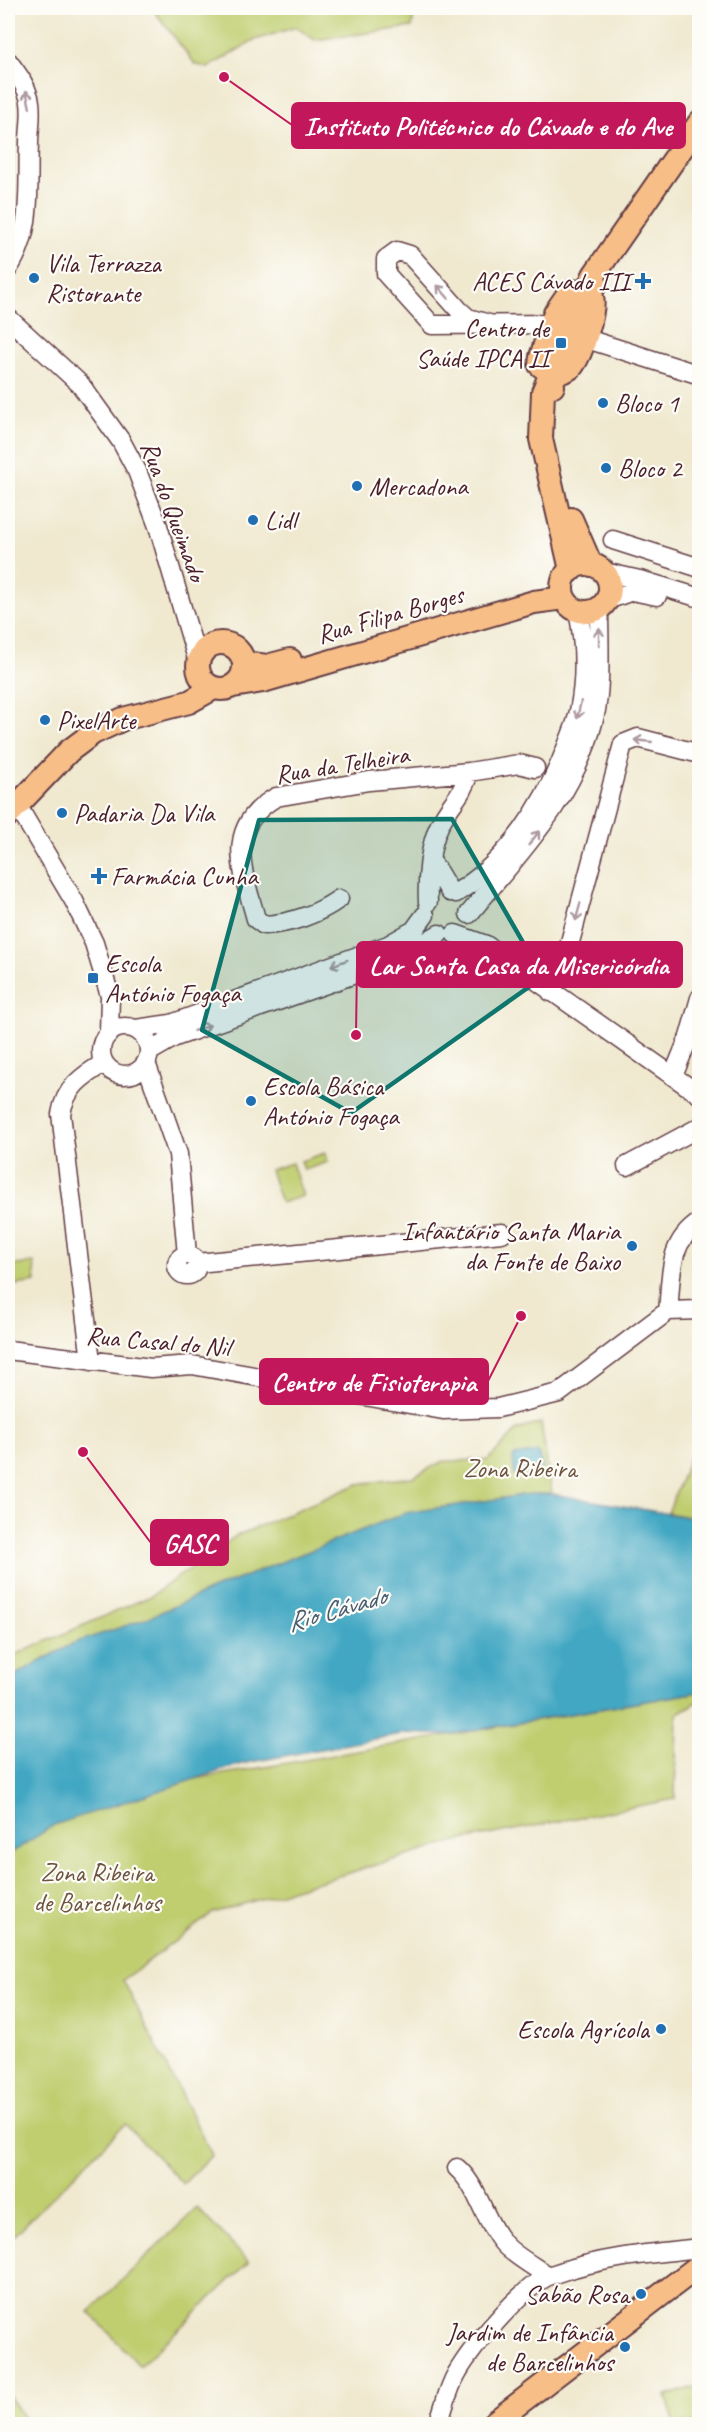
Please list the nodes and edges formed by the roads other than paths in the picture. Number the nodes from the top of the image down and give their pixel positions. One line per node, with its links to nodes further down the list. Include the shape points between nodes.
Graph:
1 (8, 61): 4 (street, one-way to 1, via 19,252 28,222 29,142 29,97 23,80)
2 (699, 122): 5 (main road, via 594,275)
3 (699, 147): 5 (main road, via 610,271)
4 (8, 269)
5 (586, 293): 8 (main road, via 568,294); 9 (main road, via 592,297 594,310); 10 (main road, via 569,323)
6 (8, 318): 17 (street, Rua do Queimado, via 80,384 121,441 158,526)
7 (489, 324): 7 (street, one-way to 7, via 468,318 410,255 397,251 386,259 386,274 426,322 438,327); 8 (street)
8 (551, 324): 10 (main road, via 540,365)
9 (584, 338): 10 (main road, via 574,364); 11 (street)
10 (551, 373): 14 (main road, via 543,392 541,439)
11 (699, 375)
12 (613, 540): 13 (street)
13 (699, 568)
14 (585, 588): 15 (street, Rua Filipa Borges, via 644,581); 16 (street, Rua Filipa Borges, via 642,592); 18 (main road, Rua Filipa Borges, via 267,666); 19 (main road, Rua Filipa Borges, via 263,681); 26 (street, one-way to 26, via 579,714 561,760 547,790 503,855 479,879); 29 (street, one-way to 14, via 538,834 564,793 594,718)
15 (699, 598)
16 (699, 607)
17 (201, 660): 18 (main road, via 217,644 238,651); 19 (main road, via 203,681); 20 (main road, via 190,689)
18 (244, 663): 19 (main road, via 242,677)
19 (223, 687): 20 (main road, Rua Filipa Borges)
20 (173, 706): 24 (main road, Rua Filipa Borges, via 123,718 93,733 69,751)
21 (699, 754): 32 (street, one-way to 32, via 638,738 623,744 562,972)
22 (535, 768): 23 (street, Rua da Telheira, via 519,764)
23 (469, 772): 25 (street, via 464,791 440,823); 27 (street, Rua da Telheira, via 369,781 276,797 255,813 241,842 240,861 256,919 273,925 321,911)
24 (12, 810): 34 (street, via 87,925)
25 (432, 862): 26 (street); 28 (street)
26 (453, 893): 28 (street, via 439,893); 29 (street, via 465,902)
27 (339, 899)
28 (427, 909): 30 (street, via 430,927); 35 (street, one-way to 35, via 414,930 388,945 171,1024)
29 (469, 916): 30 (street, via 465,927); 31 (street)
30 (447, 934): 31 (street); 38 (street, one-way to 30, via 175,1037 395,960)
31 (486, 945): 32 (street)
32 (551, 992): 41 (street)
33 (699, 998): 37 (street)
34 (111, 1002): 35 (street); 36 (street)
35 (132, 1028): 36 (street); 38 (street, via 146,1039)
36 (109, 1033): 39 (street, via 101,1047)
37 (697, 1039): 41 (street)
38 (148, 1058): 40 (street, via 135,1073); 42 (street)
39 (104, 1063): 40 (street); 51 (street, via 74,1084 64,1098 61,1114)
40 (121, 1074): 42 (street)
41 (673, 1076): 43 (street)
42 (158, 1092): 47 (street, via 178,1154 192,1259)
43 (699, 1095)
44 (699, 1127): 45 (street)
45 (627, 1166)
46 (699, 1222): 49 (street, via 684,1234 675,1249)
47 (502, 1233)
48 (699, 1310): 49 (street)
49 (668, 1311): 51 (street, Rua Casal do Nil, via 559,1393 498,1408 443,1410 192,1365 151,1368)
50 (8, 1350): 51 (street, Rua Casal do Nil)
51 (91, 1361)
52 (457, 2168): 55 (street, via 465,2175 504,2244)
53 (699, 2248): 55 (street, via 654,2252)
54 (699, 2265): 57 (main road)
55 (548, 2276): 56 (street, via 513,2305 477,2344 456,2374)
56 (438, 2424)
57 (492, 2424)

